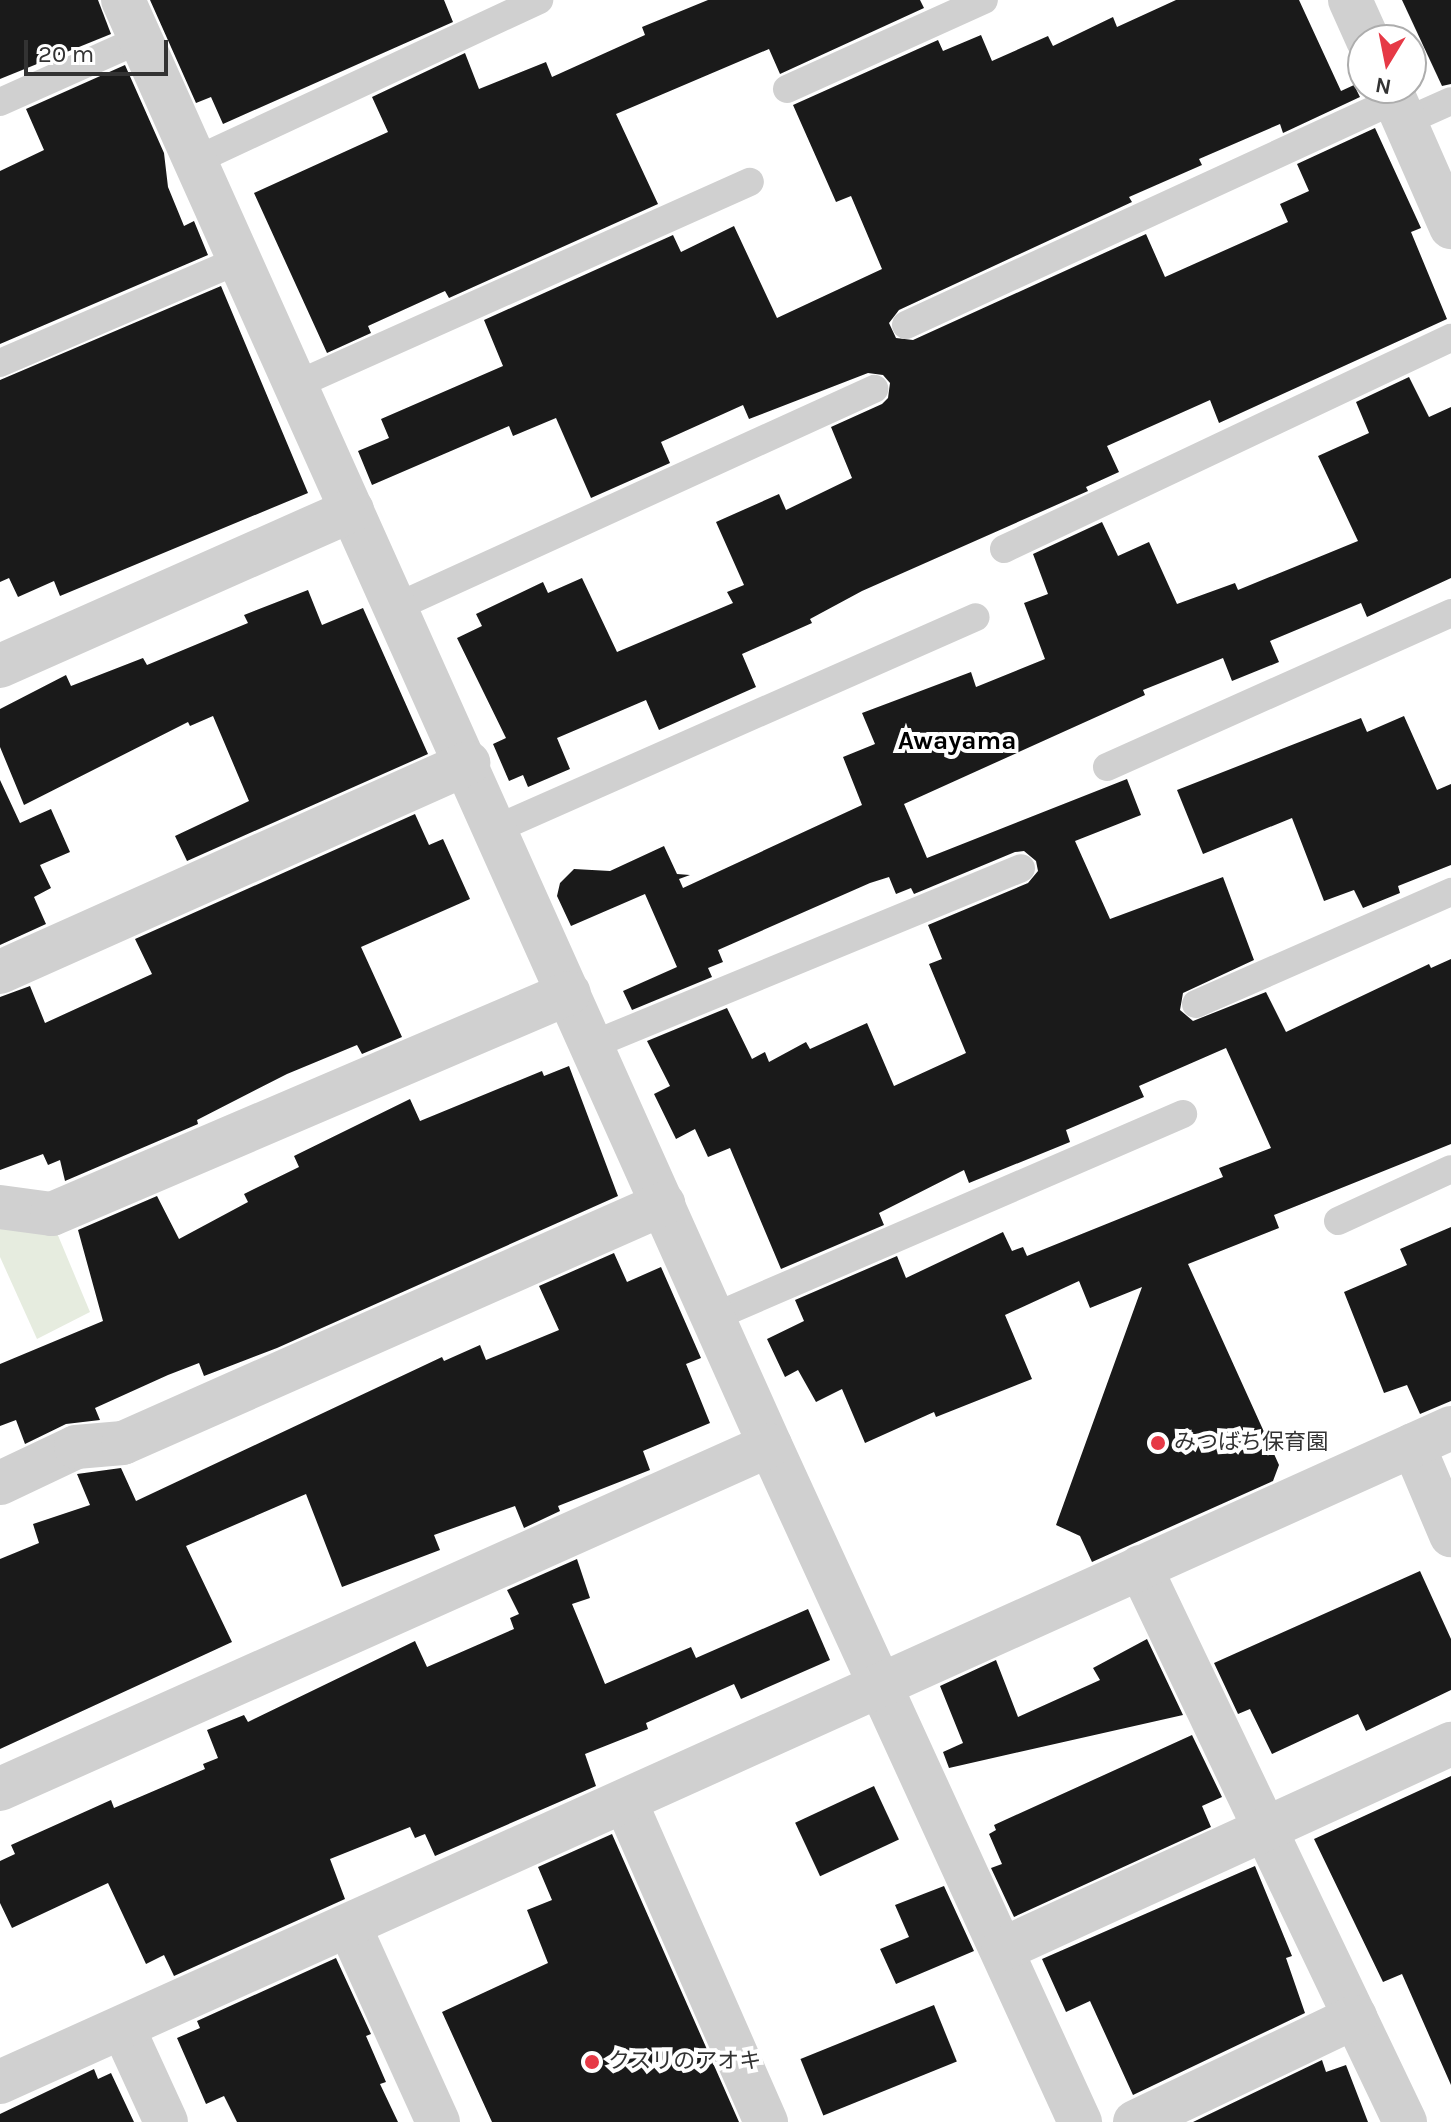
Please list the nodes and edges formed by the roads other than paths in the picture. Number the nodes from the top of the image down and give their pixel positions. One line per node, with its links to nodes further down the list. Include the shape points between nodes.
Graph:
1 (539, 0): 12 (lane)
2 (984, 0): 6 (lane)
3 (1350, 0): 5 (street)
4 (132, 19): 8 (lane); 12 (street)
5 (1361, 24)
6 (787, 89)
7 (1451, 101): 9 (lane)
8 (0, 102)
9 (1427, 102)
10 (1394, 104): 16 (lane)
11 (1396, 104): 14 (street)
12 (194, 161): 15 (street)
13 (750, 182): 19 (lane)
14 (1451, 227)
15 (239, 260): 18 (lane); 19 (street)
16 (906, 325)
17 (1451, 338): 22 (lane)
18 (0, 363)
19 (298, 384): 21 (street)
20 (874, 389): 23 (lane)
21 (352, 510): 23 (street); 26 (street)
22 (1004, 549)
23 (394, 608): 27 (street)
24 (1451, 613): 28 (lane)
25 (976, 617): 29 (lane)
26 (0, 666)
27 (468, 763): 29 (street); 32 (street)
28 (1107, 767)
29 (498, 828): 33 (street)
30 (1021, 868): 35 (lane)
31 (1451, 892): 34 (lane)
32 (0, 972)
33 (569, 993): 35 (street); 39 (street, via 52,1214)
34 (1196, 1004)
35 (592, 1045): 38 (street)
36 (1183, 1114): 41 (lane)
37 (1451, 1169): 40 (lane)
38 (663, 1204): 41 (street); 44 (street, via 123,1443 76,1447)
39 (0, 1207)
40 (1338, 1221)
41 (716, 1316): 43 (street)
42 (1432, 1436): 45 (street); 46 (street)
43 (770, 1445): 47 (street); 49 (street)
44 (0, 1483)
45 (1451, 1535)
46 (1140, 1567): 47 (street); 51 (street)
47 (882, 1682): 50 (street); 53 (street)
48 (1451, 1744): 51 (street)
49 (0, 1789)
50 (625, 1801): 52 (street); 59 (street)
51 (1266, 1832): 53 (street); 54 (street)
52 (350, 1928): 55 (street); 58 (street)
53 (1003, 1949): 60 (street)
54 (1355, 2017): 61 (street); 62 (street)
55 (123, 2028): 56 (street); 57 (street)
56 (0, 2082)
57 (166, 2122)
58 (438, 2122)
59 (766, 2122)
60 (1080, 2122)
61 (1135, 2122)
62 (1405, 2122)

